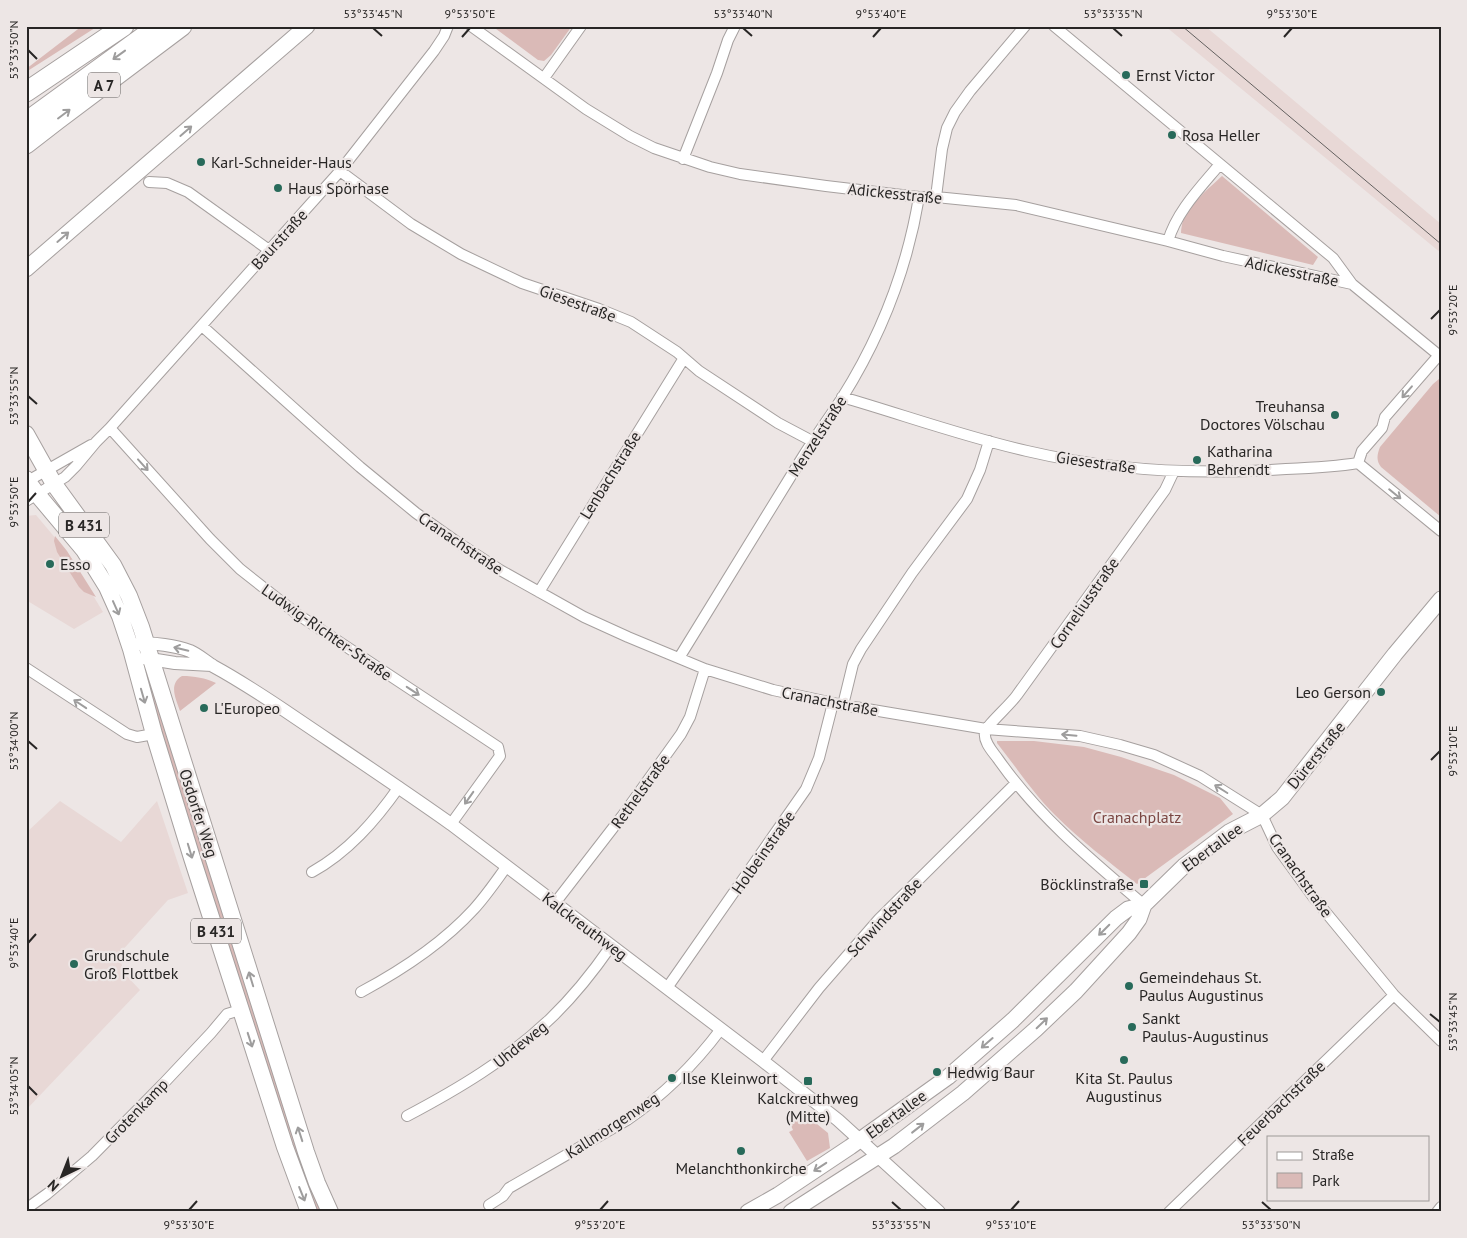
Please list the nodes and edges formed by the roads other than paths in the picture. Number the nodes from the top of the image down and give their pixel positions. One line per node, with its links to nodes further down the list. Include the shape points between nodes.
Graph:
1 (124, 26): 12 (highway)
2 (158, 26): 13 (highway, A 7, one-way to 13)
3 (182, 26): 14 (highway, A 7, one-way to 3)
4 (307, 26): 23 (main road, one-way to 4)
5 (448, 26): 17 (street, Baurstraße, via 434,51)
6 (471, 26): 11 (street, Adickesstraße)
7 (581, 26): 11 (street)
8 (736, 26): 15 (street)
9 (1025, 26): 20 (street, via 955,112 942,149)
10 (1054, 26): 16 (street)
11 (544, 78): 15 (street, Adickesstraße, via 630,136)
12 (26, 92)
13 (26, 122)
14 (26, 144)
15 (683, 159): 19 (street, Adickesstraße, via 740,174)
16 (1220, 164): 21 (street, via 1182,212); 24 (street, via 1333,258)
17 (340, 171): 22 (street, Baurstraße); 27 (street, Giesestraße, via 411,224 461,254 522,283 631,322)
18 (149, 182): 22 (street, via 167,183 188,192)
19 (919, 197): 20 (street, Adickesstraße); 28 (street, Menzelstraße, via 910,244 893,296 871,346)
20 (936, 197): 21 (street, Adickesstraße, via 1016,205)
21 (1168, 241): 24 (street, Adickesstraße)
22 (270, 250): 25 (street, Baurstraße)
23 (26, 269)
24 (1352, 284): 26 (street)
25 (202, 326): 29 (street, Baurstraße); 39 (street, Cranachstraße, via 324,436 416,513 500,570)
26 (1440, 356): 34 (street, one-way to 34, via 1385,417 1382,428 1362,451)
27 (684, 358): 31 (street, Giesestraße, via 778,423); 39 (street, Lenbachstraße)
28 (842, 397): 31 (street, Menzelstraße); 32 (street, Giesestraße)
29 (110, 428): 33 (street, Baurstraße); 53 (street, Ludwig-Richter-Straße, one-way to 53, via 240,570 297,614 498,747 500,756)
30 (26, 434): 36 (main road, Osdorfer Weg / B 431)
31 (812, 441): 42 (street, Menzelstraße)
32 (989, 441): 35 (street, Giesestraße, via 1074,460); 47 (street, Holbeinstraße, via 966,500 860,649)
33 (96, 442): 36 (street, Baurstraße); 36 (street, Baurstraße, via 76,466)
34 (1358, 463): 35 (street, Giesestraße, via 1260,471); 38 (street, one-way to 38)
35 (1174, 471): 48 (street, Corneliusstraße, via 1165,490 1017,696)
36 (50, 477): 37 (street); 37 (street); 41 (main road, Osdorfer Weg / B 431, via 113,566 129,596)
37 (29, 488): 41 (main road, Osdorfer Weg / B 431, one-way to 41, via 84,550)
38 (1441, 531)
39 (539, 592): 42 (street, Cranachstraße, via 584,616)
40 (1441, 599): 52 (main road, Dürerstraße, via 1282,798)
41 (138, 646): 43 (main road, Osdorfer Weg / B 431); 44 (street, Kalckreuthweg, one-way to 41, via 188,650); 49 (main road, Osdorfer Weg / B 431, one-way to 49)
42 (679, 658): 46 (street, Cranachstraße)
43 (151, 660): 44 (street, Kalckreuthweg); 73 (main road, Osdorfer Weg / B 431, one-way to 43, via 306,1152)
44 (212, 665): 51 (street, Kalckreuthweg)
45 (26, 668): 49 (street, one-way to 45, via 137,737 127,734)
46 (705, 669): 47 (street, Cranachstraße, via 773,690); 56 (street, Rethelstraße, via 690,718 681,734)
47 (838, 704): 48 (street, Cranachstraße); 59 (street, Holbeinstraße, via 806,789)
48 (986, 728): 50 (street, via 986,742); 52 (street, Cranachstraße, one-way to 48, via 1200,776 1154,755 1080,736)
49 (154, 734): 62 (main road, Osdorfer Weg / B 431, one-way to 62)
50 (1016, 783): 57 (street, via 1068,840); 65 (street, Schwindstraße, via 879,919 819,988)
51 (399, 787): 53 (street, Kalckreuthweg); 55 (street, via 357,838 335,858)
52 (1262, 815): 57 (main road, Ebertallee, via 1229,832 1184,866); 61 (street, Cranachstraße, via 1277,847 1314,898)
53 (451, 824): 54 (street, Kalckreuthweg)
54 (507, 866): 56 (street, Kalckreuthweg); 60 (street, via 458,926 408,964)
55 (312, 872)
56 (555, 903): 58 (street, Kalckreuthweg)
57 (1144, 904): 67 (main road, Ebertallee, one-way to 67, via 1128,908 1116,918 1013,1020 948,1077); 68 (main road, Ebertallee, one-way to 57, via 963,1093 1076,991 1129,934)
58 (612, 946): 59 (street, Kalckreuthweg); 66 (street, Uhdeweg, via 578,990 531,1036 472,1080)
59 (667, 988): 63 (street, Kalckreuthweg)
60 (361, 992)
61 (1394, 995): 64 (street, Cranachstraße); 77 (street, Feuerbachstraße)
62 (240, 1010): 71 (street, Grotenkamp, via 227,1014 92,1156); 72 (main road, Osdorfer Weg / B 431, one-way to 72)
63 (720, 1029): 65 (street, Kalckreuthweg); 69 (street, Kallmorgenweg, via 684,1073 645,1107 510,1188)
64 (1441, 1041)
65 (763, 1061): 67 (street, Kalckreuthweg)
66 (407, 1116)
67 (861, 1140): 68 (street, Kalckreuthweg); 74 (main road, Ebertallee, one-way to 74)
68 (879, 1156): 75 (main road, Ebertallee); 76 (street, Kalckreuthweg)
69 (489, 1206)
70 (1441, 1207): 78 (street)
71 (26, 1209)
72 (309, 1212)
73 (330, 1212)
74 (748, 1212)
75 (791, 1212)
76 (939, 1212)
77 (1168, 1212)
78 (1438, 1212)

